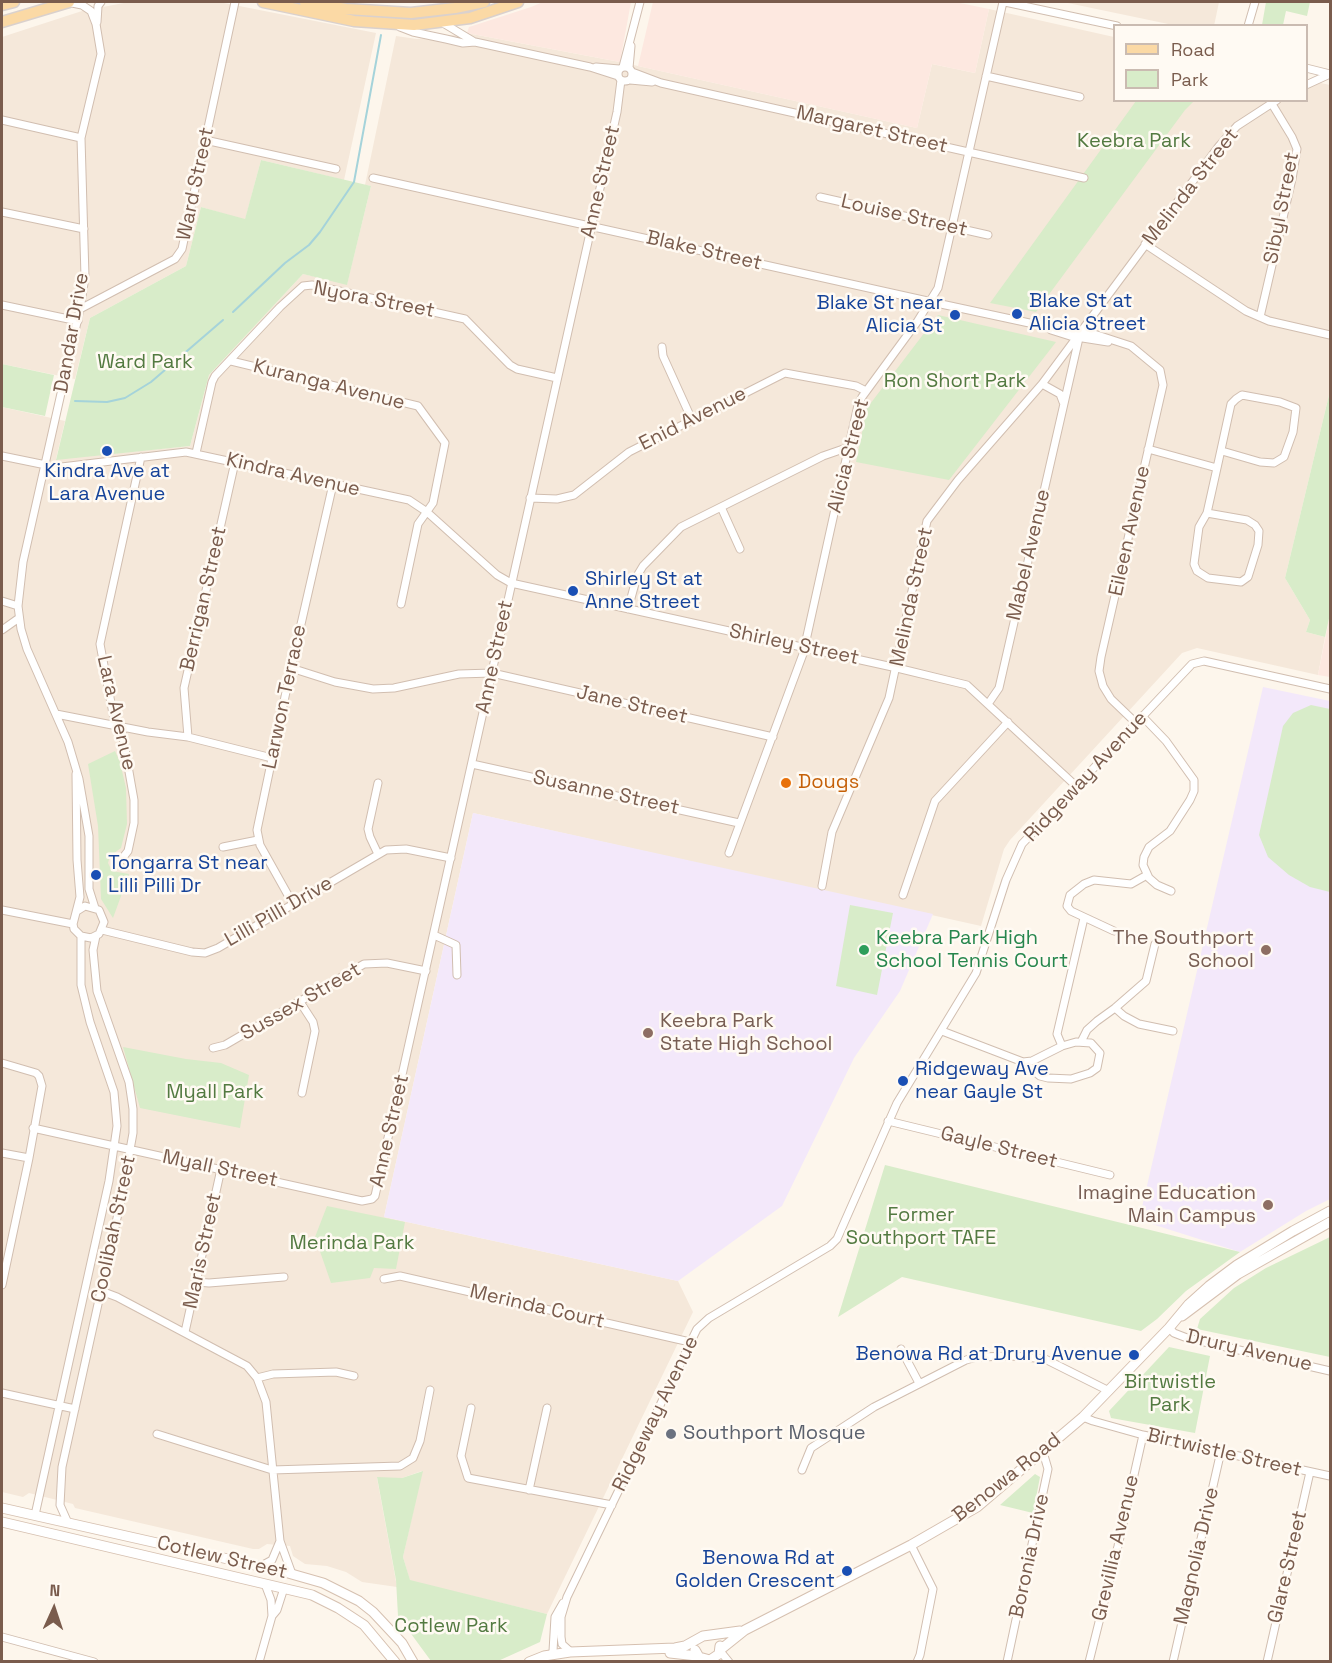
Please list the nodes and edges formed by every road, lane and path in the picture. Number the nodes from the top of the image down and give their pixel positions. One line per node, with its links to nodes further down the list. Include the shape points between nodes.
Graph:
1 (14, 2): 12 (main road)
2 (68, 2): 14 (main road); 16 (street, via 89,9)
3 (101, 2): 16 (street, Dandar Drive)
4 (235, 2): 31 (street, Ward Street)
5 (263, 2): 18 (main road)
6 (305, 2): 13 (main road, via 346,9)
7 (484, 2): 13 (main road)
8 (518, 2): 15 (main road, via 483,15)
9 (640, 2): 23 (street, Anne Street)
10 (1004, 2): 19 (street); 25 (street, Alicia Street)
11 (1255, 2): 17 (street)
12 (2, 5)
13 (439, 11): 15 (street)
14 (2, 22)
15 (442, 23): 18 (main road); 20 (street); 21 (street)
16 (96, 24): 30 (street, Dandar Drive, via 101,54)
17 (1250, 24)
18 (394, 25): 20 (street, Margaret Street)
19 (1113, 25)
20 (446, 39): 21 (street, Margaret Street)
21 (475, 42): 23 (street, Margaret Street)
22 (1308, 68): 24 (street)
23 (625, 74): 32 (street, Margaret Street); 38 (street, Anne Street)
24 (1330, 74): 26 (street)
25 (986, 76): 27 (street); 32 (street, Alicia Street)
26 (1308, 84)
27 (1080, 97)
28 (1275, 102): 42 (street, Melinda Street, via 1237,126); 46 (street, Sibyl Street, via 1297,149)
29 (2, 120): 30 (street)
30 (81, 138): 40 (street, Dandar Drive)
31 (206, 140): 33 (street); 45 (street, Ward Street, via 182,249 174,260)
32 (969, 152): 35 (street, Margaret Street); 39 (street, Alicia Street)
33 (336, 169)
34 (373, 178): 38 (street, Blake Street)
35 (1083, 178)
36 (820, 197): 39 (street, Louise Street)
37 (2, 212): 40 (street)
38 (591, 226): 43 (street, Blake Street); 53 (street, Anne Street)
39 (952, 227): 41 (street, Louise Street); 43 (street, Alicia Street)
40 (84, 230): 45 (street, Dandar Drive, via 85,277)
41 (988, 235)
42 (1145, 244): 46 (street); 48 (street, Melinda Street)
43 (931, 302): 48 (street, Blake Street); 55 (street, Alicia Street)
44 (2, 305): 47 (street)
45 (80, 309): 47 (street, Dandar Drive)
46 (1260, 317): 49 (street)
47 (78, 321): 65 (street, Dandar Drive)
48 (1079, 335): 50 (street, Blake Street); 54 (street, Melinda Street); 56 (street, Mabel Avenue)
49 (1330, 335)
50 (1125, 344): 59 (street, Eileen Avenue, via 1155,365 1163,380)
51 (663, 347): 57 (street, via 663,356)
52 (231, 361): 53 (street, Nyora Street, via 296,291 312,285 465,319 510,365); 61 (street, Nyora Street, via 212,382); 70 (street, Kuranga Avenue, via 418,406 445,443 433,503)
53 (557, 378): 68 (street, Anne Street)
54 (1042, 384): 56 (street, via 1060,394); 82 (street, Melinda Street, via 927,520)
55 (866, 391): 57 (street, Enid Avenue, via 785,373); 58 (street, Alicia Street, via 858,405)
56 (1063, 402): 85 (street, Mabel Avenue, via 999,688)
57 (692, 420): 68 (street, Enid Avenue, via 629,452 574,495)
58 (849, 447): 69 (street); 80 (street, Alicia Street)
59 (1148, 449): 66 (street); 89 (street, Eileen Avenue, via 1100,664 1106,692)
60 (1222, 451): 60 (street, via 1232,404 1242,395 1296,408 1284,457 1275,463); 66 (street)
61 (196, 453): 63 (street, Kindra Avenue); 64 (street, Kindra Avenue)
62 (2, 456): 65 (street, Kindra Avenue)
63 (141, 457): 65 (street, Kindra Avenue); 90 (street, Lara Avenue, via 100,644 114,718)
64 (236, 462): 67 (street, Kindra Avenue); 91 (street, Berrigan Street, via 184,688)
65 (45, 467): 76 (street, Dandar Drive, via 23,562)
66 (1217, 468): 71 (street)
67 (333, 484): 70 (street, Kindra Avenue, via 409,500); 81 (street, Larwon Terrace)
68 (530, 498): 73 (street, Anne Street)
69 (721, 507): 72 (street); 77 (street, via 681,527 660,547 637,576)
70 (427, 512): 73 (street, Kindra Avenue, via 489,569); 75 (street, via 418,524)
71 (1207, 513): 71 (street, via 1199,527 1194,564 1197,571 1208,578 1241,582 1248,577 1258,531 1247,520)
72 (740, 549)
73 (511, 583): 77 (street, Shirley Street); 83 (street, Anne Street)
74 (2, 601): 76 (street)
75 (401, 604)
76 (18, 606): 78 (street, Dandar Drive)
77 (628, 609): 80 (street, Shirley Street)
78 (19, 618): 79 (street); 86 (street, Dandar Drive, via 27,649)
79 (2, 630)
80 (805, 648): 82 (street, Shirley Street); 92 (street, Alicia Street)
81 (291, 668): 83 (street, Jane Street, via 373,689 459,674); 93 (street, Larwon Terrace)
82 (897, 668): 85 (street, Shirley Street, via 963,683); 106 (street, Melinda Street, via 884,712 832,832)
83 (492, 673): 92 (street, Jane Street); 94 (street, Anne Street)
84 (1330, 689): 87 (street, Ridgeway Avenue, via 1204,661 1192,664)
85 (988, 704): 88 (street, Shirley Street)
86 (56, 714): 90 (street); 95 (street, Dandar Drive)
87 (1143, 716): 89 (street, Ridgeway Avenue); 105 (street, via 1194,780 1190,800 1170,831 1145,852 1143,865)
88 (1008, 722): 97 (street, Shirley Street); 108 (street, via 935,801)
89 (1136, 723): 97 (street, Ridgeway Avenue)
90 (119, 726): 91 (street); 104 (street, Lara Avenue, via 134,800 128,851)
91 (188, 737): 93 (street)
92 (773, 737): 98 (street, Alicia Street)
93 (272, 758): 99 (street, Larwon Terrace)
94 (472, 764): 98 (street, Susanne Street); 103 (street, Anne Street)
95 (76, 772): 110 (street, via 86,811 89,889); 112 (street, via 80,891)
96 (378, 783): 102 (street, via 368,829)
97 (1076, 786): 125 (street, Ridgeway Avenue, via 1018,851 976,973)
98 (739, 823): 101 (street, Alicia Street)
99 (258, 840): 100 (street); 109 (street)
100 (223, 847)
101 (729, 853)
102 (378, 854): 103 (street, Lilli Pilli Drive, via 399,848); 109 (street, Lilli Pilli Drive)
103 (451, 858): 117 (street, Anne Street)
104 (120, 861)
105 (1147, 875): 107 (street); 113 (street, via 1131,884 1094,880 1078,888 1070,895 1067,906)
106 (822, 885)
107 (1171, 891)
108 (903, 895)
109 (293, 904): 115 (street, Lilli Pilli Drive, via 205,953)
110 (95, 908): 112 (street, via 85,906); 115 (street, via 104,918)
111 (2, 910): 114 (street)
112 (76, 911): 114 (street)
113 (1084, 918): 116 (street); 128 (street, via 1057,1034)
114 (73, 924): 118 (street)
115 (102, 930): 119 (street)
116 (1114, 931)
117 (434, 935): 121 (street, Anne Street); 122 (street, via 456,945)
118 (81, 936): 119 (street); 135 (street, Coolibah Street, via 81,985 114,1092)
119 (96, 936): 136 (street, Coolibah Street, via 93,950 97,991 129,1082 134,1121)
120 (1155, 944): 124 (street, via 1146,981)
121 (426, 971): 123 (street, Sussex Street, via 370,963); 141 (street, Anne Street, via 378,1190)
122 (457, 975)
123 (300, 1002): 129 (street, Sussex Street); 132 (street, via 315,1031)
124 (1115, 1008): 126 (street, via 1139,1024); 127 (street, via 1087,1030)
125 (942, 1031): 130 (street); 133 (street, Ridgeway Avenue)
126 (1173, 1031)
127 (1081, 1042): 128 (street); 130 (street, via 1095,1046 1100,1053 1097,1068 1082,1076 1047,1078)
128 (1062, 1046): 130 (street)
129 (213, 1048)
130 (1023, 1062)
131 (2, 1063): 134 (street, via 31,1070 39,1076 42,1086)
132 (302, 1093)
133 (888, 1120): 140 (street, Gayle Street); 151 (street, Ridgeway Avenue, via 837,1239 709,1318)
134 (33, 1128): 135 (street, Myall Street); 138 (street)
135 (115, 1146): 136 (street, Myall Street); 160 (street, Coolibah Street)
136 (131, 1150): 139 (street, Myall Street); 148 (street, Coolibah Street)
137 (2, 1153): 138 (street)
138 (29, 1158): 147 (street)
139 (221, 1169): 141 (street, Myall Street, via 362,1201); 146 (street, Maris Street)
140 (1110, 1175)
141 (372, 1199)
142 (1330, 1211): 149 (main road, Benowa Road, via 1237,1265 1189,1304)
143 (1330, 1222): 149 (main road, Benowa Road, via 1238,1274)
144 (284, 1277): 146 (street)
145 (384, 1279): 151 (street, Merinda Court, via 400,1276)
146 (197, 1282): 150 (street, Maris Street)
147 (2, 1285)
148 (101, 1291): 150 (street); 161 (street, Coolibah Street)
149 (1172, 1324): 153 (street, Drury Avenue, via 1174,1333 1187,1338); 158 (main road, Benowa Road)
150 (185, 1332): 155 (street, via 247,1366)
151 (690, 1342): 174 (street, Ridgeway Avenue)
152 (901, 1349): 156 (street)
153 (1330, 1371)
154 (354, 1377): 155 (street, via 336,1372)
155 (257, 1378): 169 (street, via 266,1402)
156 (919, 1383): 158 (street, via 966,1359 1014,1356 1045,1359); 170 (street, via 812,1448)
157 (429, 1390): 169 (street, via 420,1441 413,1458 399,1466)
158 (1109, 1391): 164 (main road, Benowa Road)
159 (2, 1393): 160 (street)
160 (58, 1405): 161 (street); 176 (street, Coolibah Street)
161 (75, 1408): 178 (street, Coolibah Street, via 62,1467 60,1497)
162 (471, 1408): 173 (street, via 461,1456 468,1478)
163 (547, 1408): 173 (street)
164 (1083, 1417): 166 (street, Birtwistle Street); 168 (main road, Benowa Road)
165 (157, 1434): 169 (street)
166 (1143, 1435): 167 (street, Birtwistle Street); 206 (street, Grevillia Avenue)
167 (1221, 1451): 171 (street, Birtwistle Street); 207 (street, Magnolia Drive)
168 (1043, 1452): 181 (main road, Benowa Road, via 977,1507); 205 (street, Boronia Drive, via 1048,1469)
169 (272, 1470): 180 (street)
170 (802, 1470)
171 (1310, 1472): 172 (street, Birtwistle Street); 208 (street, Glare Street)
172 (1330, 1476)
173 (529, 1490): 174 (street)
174 (612, 1505): 186 (street, Ridgeway Avenue)
175 (2, 1508): 176 (main road, Cotlew Street)
176 (35, 1515): 178 (main road, Cotlew Street); 179 (main road, via 38,1527)
177 (2, 1522): 179 (main road, Cotlew Street)
178 (68, 1523): 182 (main road, Cotlew Street)
179 (59, 1537): 184 (main road, Cotlew Street)
180 (280, 1541): 182 (street, via 272,1560); 183 (street)
181 (911, 1545): 188 (main road, Benowa Road); 204 (street, via 933,1590)
182 (256, 1566): 183 (main road, Cotlew Street); 185 (main road, via 258,1571 279,1577)
183 (292, 1574): 201 (main road, Cotlew Street, via 323,1583 358,1601 395,1634)
184 (265, 1584): 185 (main road, Cotlew Street); 187 (street)
185 (284, 1588): 187 (street); 200 (main road, Cotlew Street, via 312,1595 364,1625)
186 (567, 1597): 193 (street, Ridgeway Avenue, via 561,1636 562,1644); 194 (street, Ridgeway Avenue, via 555,1617 553,1651)
187 (272, 1616): 199 (street)
188 (745, 1630): 189 (main road, Benowa Road); 192 (main road, Benowa Road)
189 (711, 1636): 191 (main road); 192 (main road)
190 (2, 1638): 196 (street)
191 (697, 1641): 193 (main road, via 675,1648); 195 (main road)
192 (720, 1650): 197 (main road); 203 (street)
193 (571, 1652): 194 (main road)
194 (548, 1658): 195 (main road, via 674,1653); 202 (main road)
195 (698, 1658): 197 (main road)
196 (76, 1659): 198 (street)
197 (712, 1661)
198 (94, 1662)
199 (260, 1662)
200 (395, 1662)
201 (413, 1662)
202 (529, 1662)
203 (729, 1662)
204 (917, 1662)
205 (1007, 1662)
206 (1089, 1662)
207 (1173, 1662)
208 (1267, 1662)

